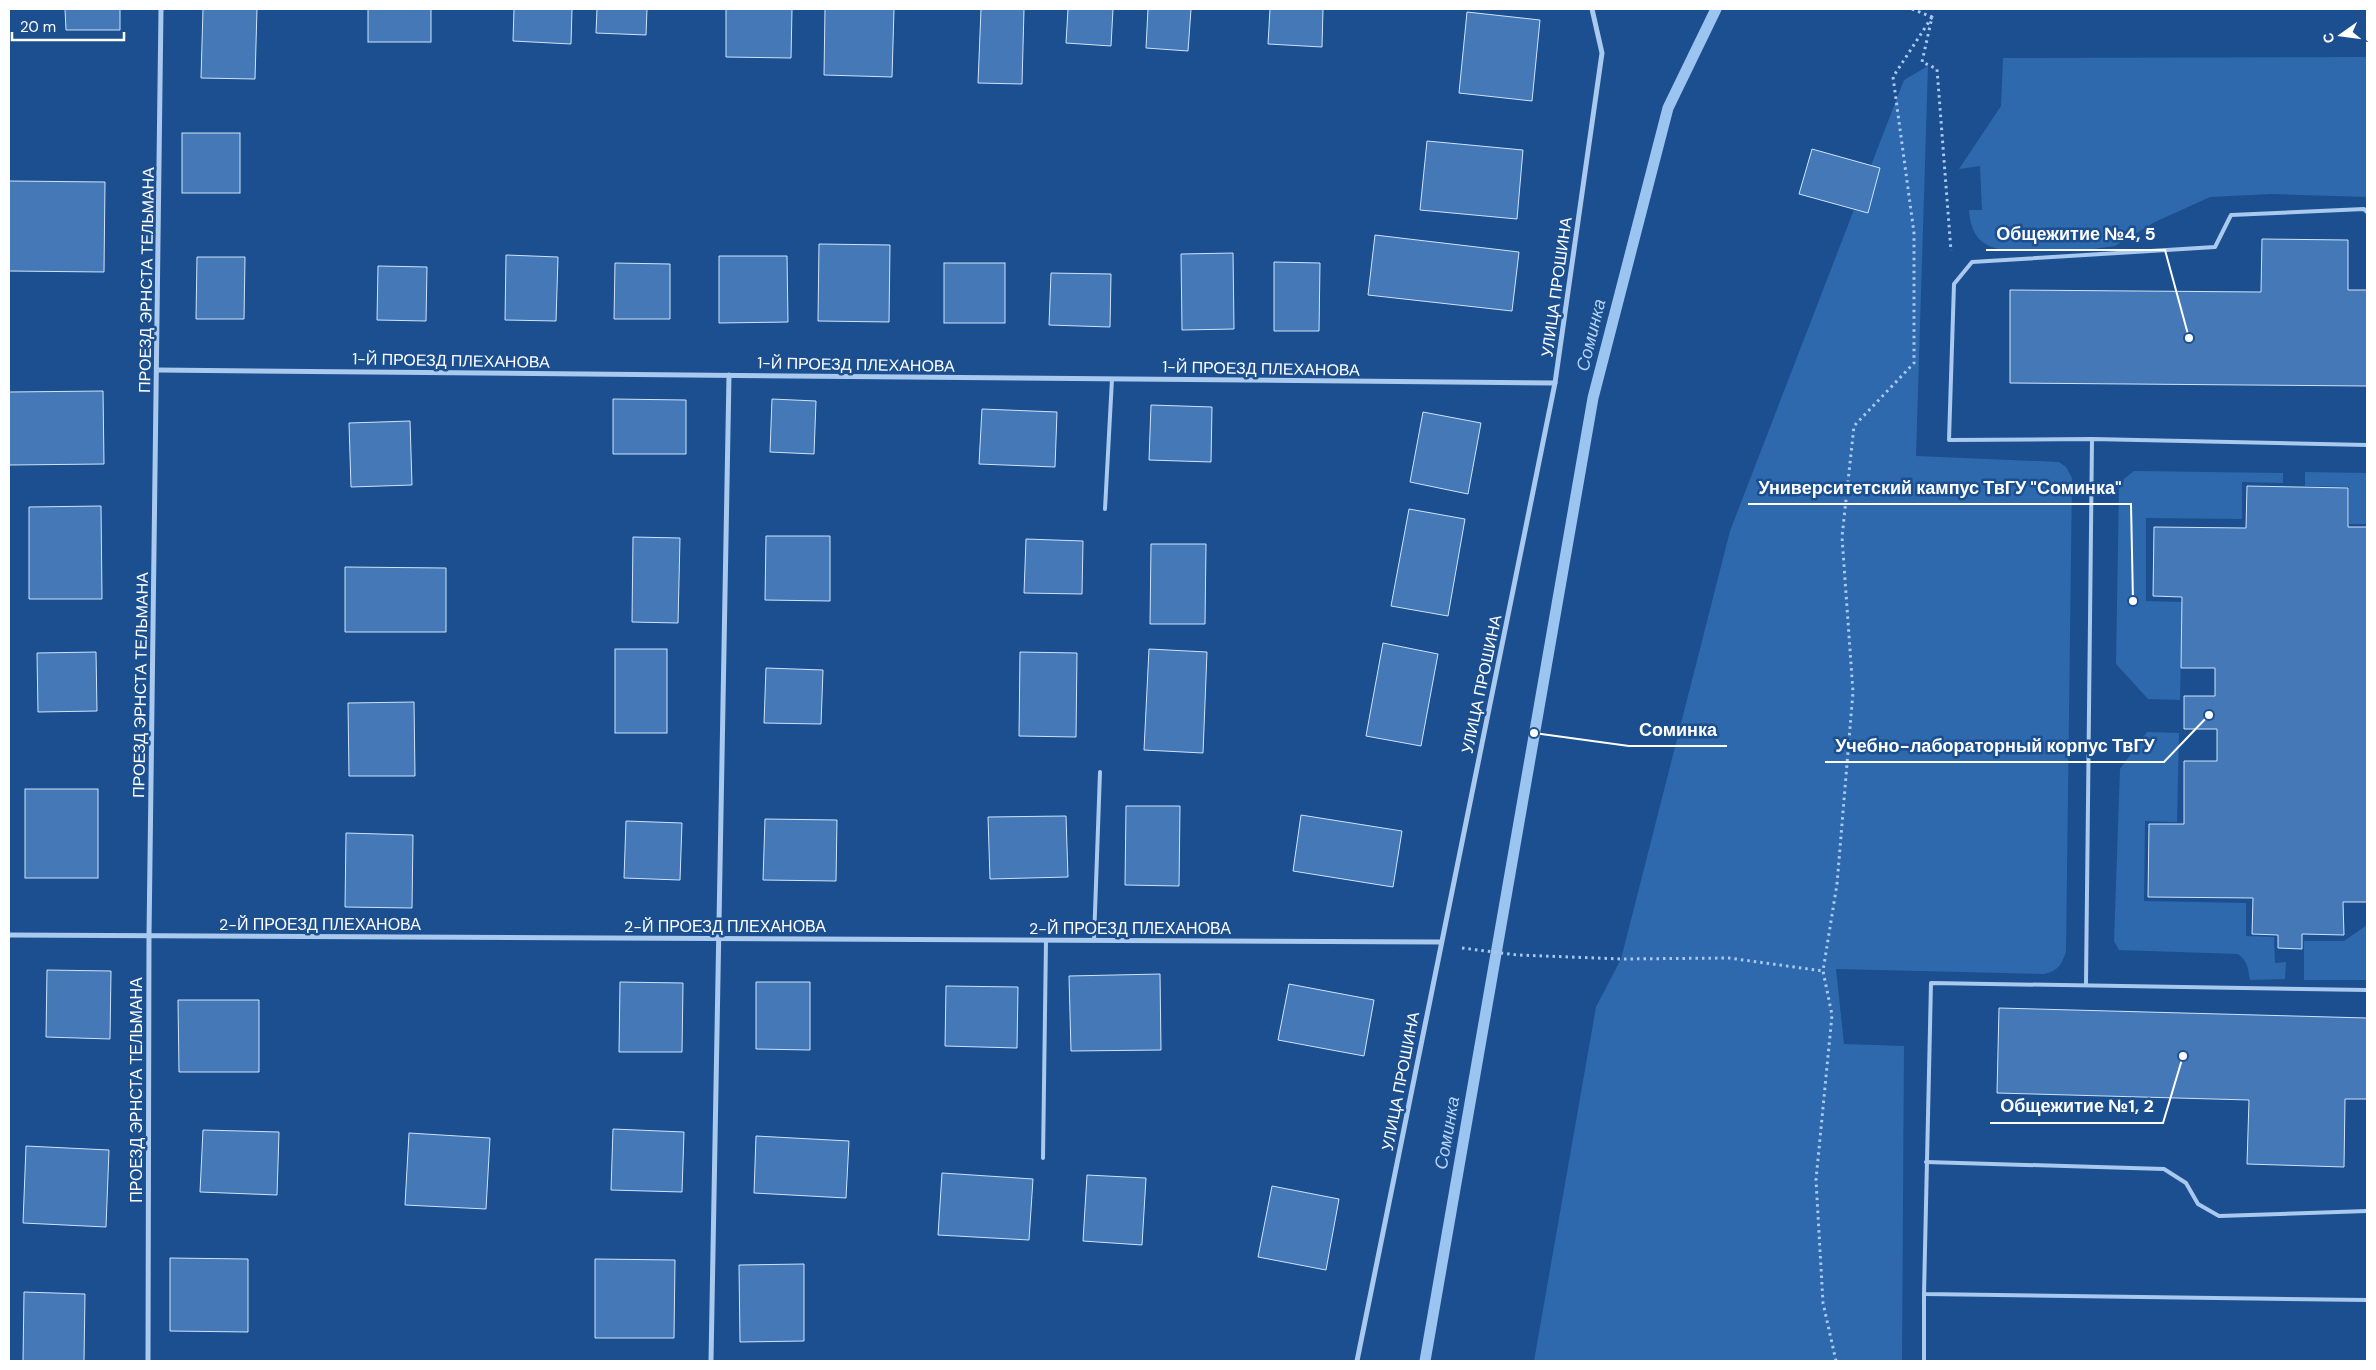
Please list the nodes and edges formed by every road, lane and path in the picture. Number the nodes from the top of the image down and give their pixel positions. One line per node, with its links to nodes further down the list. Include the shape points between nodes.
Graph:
1 (160, 9): 7 (street, ПРОЕЗД ЭРНСТА ТЕЛЬМАНА)
2 (1592, 9): 10 (street, УЛИЦА ПРОШИНА, via 1602,53)
3 (1912, 9): 4 (path)
4 (1932, 17): 6 (path, via 1922,62 1937,69); 22 (path, via 1893,77 1914,233 1914,363 1854,426 1842,537 1853,692 1837,884)
5 (2367, 212): 6 (lane, via 2364,209 2231,215 2215,247 1972,262)
6 (1954, 284): 11 (lane, via 1949,440)
7 (158, 370): 8 (street, 1-Й ПРОЕЗД ПЛЕХАНОВА); 16 (street, ПРОЕЗД ЭРНСТА ТЕЛЬМАНА)
8 (729, 375): 9 (street, 1-Й ПРОЕЗД ПЛЕХАНОВА); 17 (street)
9 (1112, 379): 10 (street, 1-Й ПРОЕЗД ПЛЕХАНОВА); 13 (lane)
10 (1555, 383): 20 (street, УЛИЦА ПРОШИНА)
11 (2092, 439): 12 (lane); 23 (lane)
12 (2367, 445)
13 (1106, 509)
14 (1100, 772): 19 (lane)
15 (9, 935): 16 (street, 2-Й ПРОЕЗД ПЛЕХАНОВА)
16 (149, 936): 17 (street, 2-Й ПРОЕЗД ПЛЕХАНОВА); 30 (street, ПРОЕЗД ЭРНСТА ТЕЛЬМАНА)
17 (719, 938): 18 (street, 2-Й ПРОЕЗД ПЛЕХАНОВА); 31 (street)
18 (1046, 940): 19 (street, 2-Й ПРОЕЗД ПЛЕХАНОВА); 25 (lane)
19 (1094, 940): 20 (street, 2-Й ПРОЕЗД ПЛЕХАНОВА)
20 (1441, 942): 32 (street, УЛИЦА ПРОШИНА)
21 (1466, 948): 22 (path, via 1517,955 1621,959 1729,958)
22 (1823, 971): 33 (path, via 1832,1015 1816,1180 1823,1303)
23 (2086, 984): 24 (lane); 26 (lane, via 1931,983)
24 (2367, 990)
25 (1043, 1158)
26 (1926, 1162): 27 (lane, via 2164,1169 2186,1183 2198,1204 2219,1216); 28 (lane)
27 (2367, 1211)
28 (1924, 1294): 29 (lane); 34 (lane)
29 (2367, 1300)
30 (148, 1361)
31 (711, 1361)
32 (1358, 1361)
33 (1836, 1361)
34 (1924, 1361)

